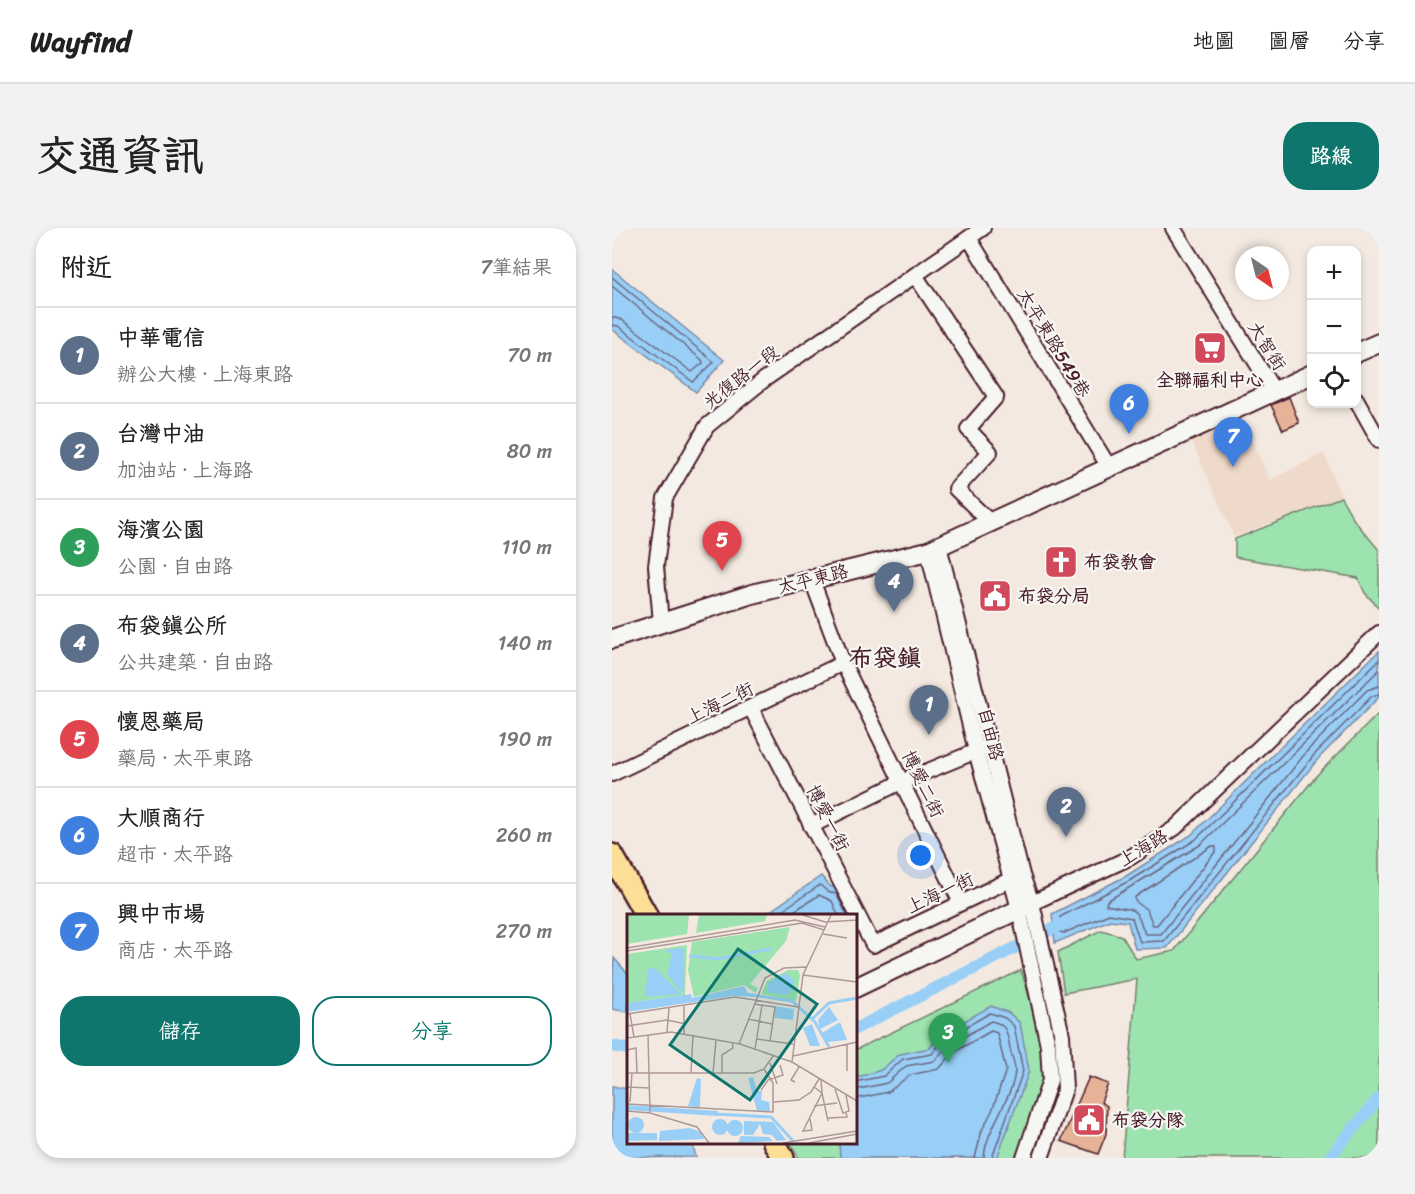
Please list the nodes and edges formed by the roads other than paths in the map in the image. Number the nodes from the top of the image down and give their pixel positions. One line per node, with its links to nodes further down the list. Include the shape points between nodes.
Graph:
1 (983, 228): 3 (street, 光復路一段)
2 (1173, 228): 8 (street, 大智街)
3 (969, 238): 4 (street, 光復路一段); 11 (street, 太平東路549巷)
4 (915, 275): 12 (street, via 996,398 968,429 990,452 956,489); 15 (street, 光復路一段, via 765,379 707,426 665,498 656,566)
5 (1379, 343): 6 (main road)
6 (1361, 351)
7 (1307, 376): 8 (main road, 太平東路)
8 (1274, 391): 11 (main road, 太平東路)
9 (1361, 408): 10 (street)
10 (1377, 435)
11 (1109, 467): 12 (main road, 太平東路)
12 (990, 522): 13 (main road, 太平東路)
13 (933, 548): 14 (main road, 太平東路); 20 (street, 自由路)
14 (812, 580): 15 (main road, 太平東路); 18 (street, 博愛二街)
15 (661, 623): 17 (main road, 太平東路)
16 (1379, 633): 28 (street, 上海路, via 1175,828)
17 (612, 639)
18 (843, 663): 19 (street, 上海二街); 22 (street, 博愛二街)
19 (751, 708): 21 (street, 上海二街); 23 (street, 博愛一街)
20 (982, 748): 22 (street); 25 (street, 自由路)
21 (612, 774)
22 (902, 782): 23 (street); 26 (street, 博愛二街)
23 (811, 826): 29 (street, 博愛一街)
24 (612, 855): 27 (main road)
25 (1016, 877): 26 (street, 上海一街); 28 (street, 自由路)
26 (966, 901): 29 (street, 上海一街)
27 (645, 914)
28 (1027, 914): 30 (main road, 上海路); 33 (street, via 1050,1080); 34 (street, via 1045,957 1062,1035 1065,1089)
29 (873, 945)
30 (856, 988)
31 (775, 1143): 32 (main road)
32 (783, 1158)
33 (1024, 1158)
34 (1041, 1158)

